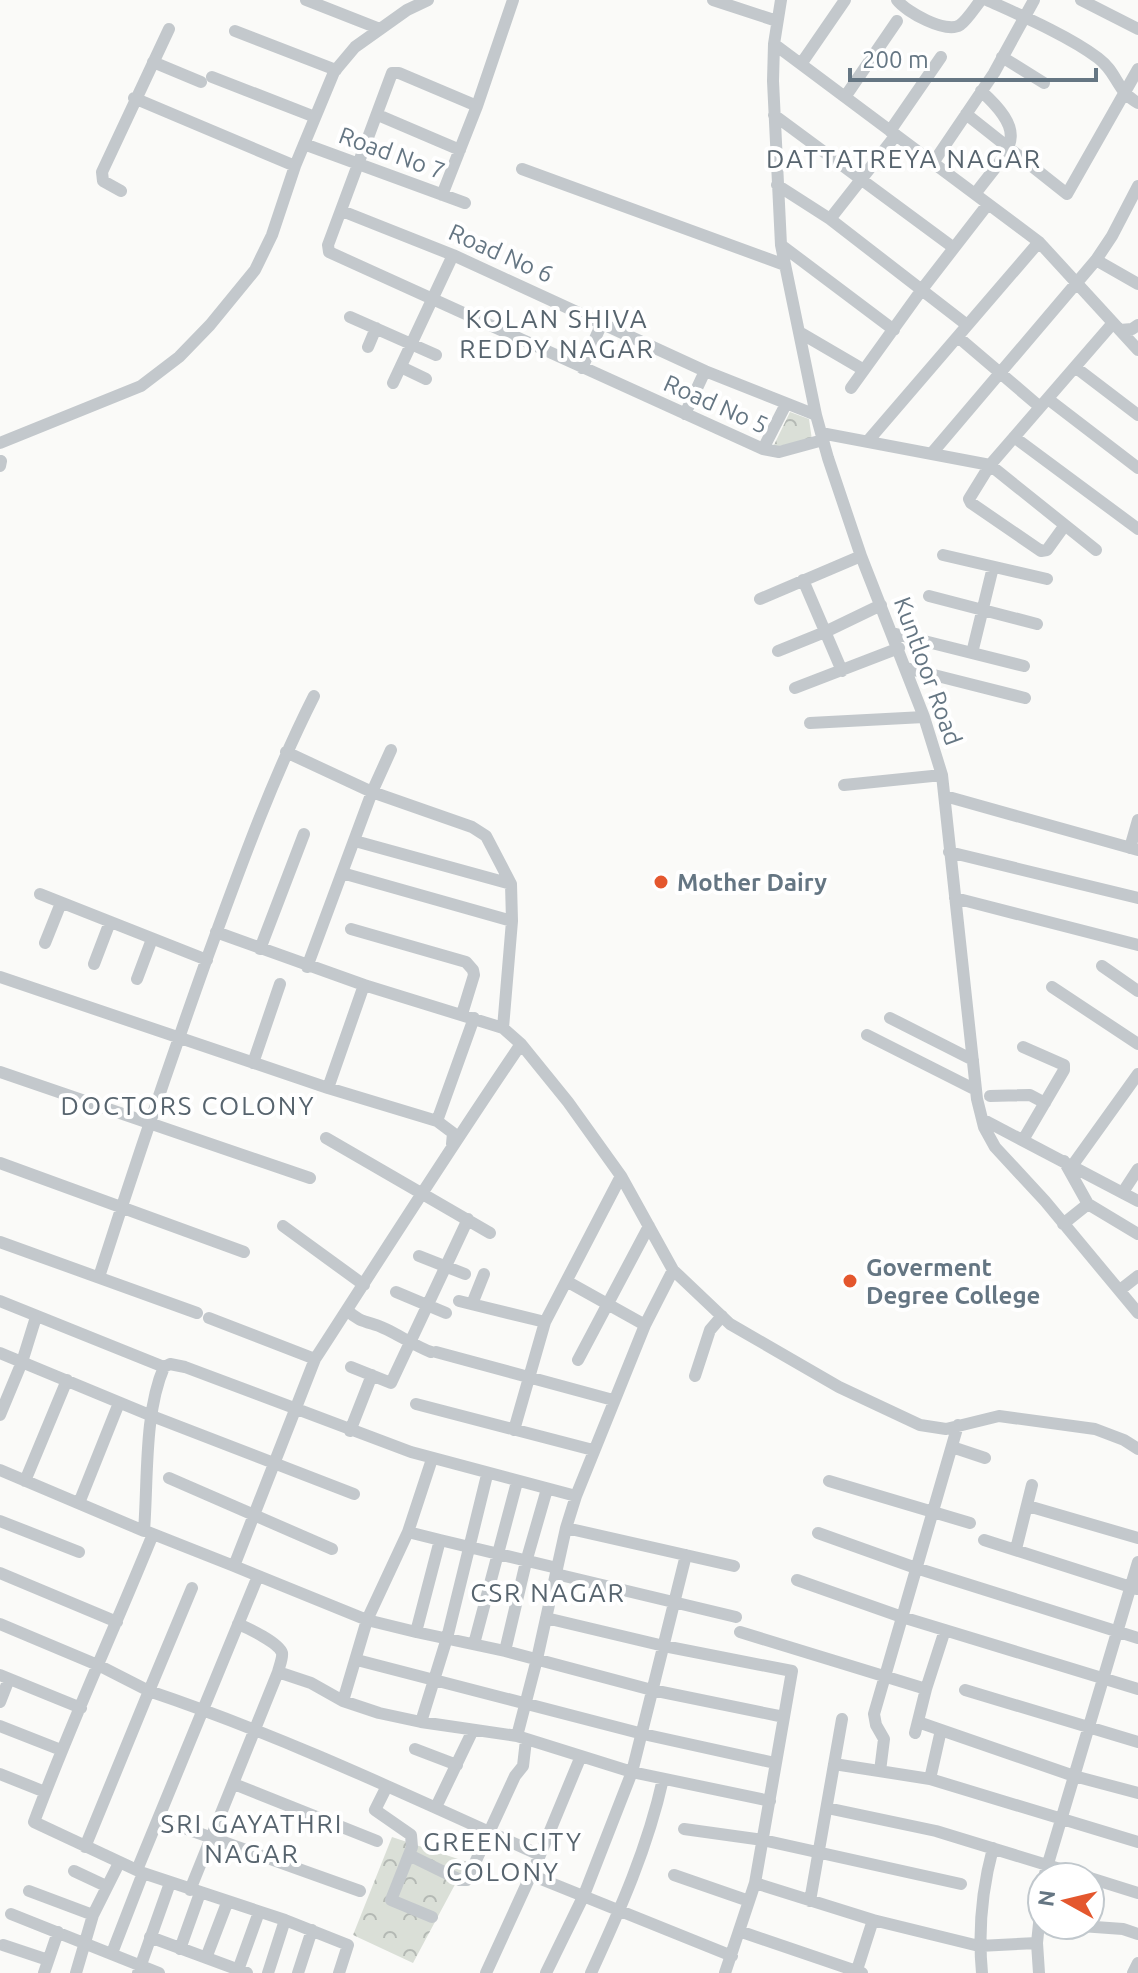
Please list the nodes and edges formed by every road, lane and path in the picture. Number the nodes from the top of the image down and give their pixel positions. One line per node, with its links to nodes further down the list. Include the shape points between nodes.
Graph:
1 (306, 0): 16 (street)
2 (428, 0): 16 (street)
3 (513, 0): 32 (street)
4 (713, 0): 13 (street)
5 (781, 0): 13 (street, Kuntloor Road)
6 (845, 0): 23 (street)
7 (897, 0): 8 (street, via 945,27 961,24)
8 (981, 0)
9 (987, 0): 12 (street)
10 (1034, 0): 12 (street)
11 (1081, 0): 17 (street)
12 (1025, 17): 21 (street); 28 (street, via 1098,58 1114,72)
13 (777, 21): 19 (street, Kuntloor Road)
14 (897, 21): 29 (street)
15 (169, 29): 22 (street)
16 (380, 29): 25 (street)
17 (1138, 29)
18 (235, 31): 25 (street)
19 (774, 44): 23 (street); 35 (street, Kuntloor Road)
20 (941, 57): 37 (street)
21 (1002, 57): 26 (street); 27 (street)
22 (153, 62): 30 (street); 36 (street)
23 (801, 64): 29 (street)
24 (1138, 69): 28 (street)
25 (336, 70): 36 (street)
26 (1044, 83)
27 (981, 91): 33 (street); 39 (street, via 1010,124)
28 (1124, 95): 31 (street); 39 (street, via 1067,194)
29 (845, 97): 37 (street)
30 (134, 98): 43 (street); 48 (street, via 102,172 103,181)
31 (1138, 103)
32 (477, 106): 34 (street, via 396,72); 40 (street)
33 (966, 114): 39 (street); 41 (street)
34 (378, 115): 40 (street); 42 (street)
35 (774, 115): 45 (street); 46 (street, Kuntloor Road)
36 (315, 117): 38 (street)
37 (893, 133): 41 (street); 45 (street)
38 (304, 144): 42 (street, Road No 7); 43 (street)
39 (1011, 147): 49 (street)
40 (460, 150): 50 (street)
41 (933, 163): 49 (street)
42 (359, 164): 50 (street, Road No 7); 53 (street)
43 (295, 166): 96 (street, via 255,270 179,357 141,386)
44 (522, 169): 60 (street)
45 (863, 180): 54 (street); 57 (street)
46 (777, 185): 54 (street); 56 (street, Kuntloor Road)
47 (1138, 186): 59 (street)
48 (121, 191)
49 (975, 194): 52 (street)
50 (442, 195): 51 (street, Road No 7)
51 (465, 203)
52 (988, 204): 55 (street); 57 (street)
53 (342, 211): 58 (street, Road No 6); 65 (street, Road No 5, via 329,252)
54 (830, 219): 64 (street)
55 (1039, 242): 63 (street); 68 (street)
56 (781, 245): 60 (street, Kuntloor Road); 72 (street)
57 (954, 248): 64 (street)
58 (453, 255): 65 (street); 67 (street, Road No 6)
59 (1096, 260): 62 (street); 63 (street)
60 (785, 265): 73 (street, Kuntloor Road)
61 (1138, 268): 62 (street)
62 (1133, 281)
63 (1077, 283): 70 (street); 84 (street)
64 (923, 288): 68 (street); 72 (street)
65 (432, 300): 75 (street); 81 (street, Road No 5)
66 (350, 317): 71 (street)
67 (602, 323): 81 (street); 83 (street, Road No 6)
68 (967, 325): 74 (street)
69 (1138, 325): 70 (street)
70 (1117, 326): 77 (street); 80 (street)
71 (376, 328): 75 (street); 76 (street)
72 (894, 330): 82 (street)
73 (799, 332): 82 (street); 91 (street, Kuntloor Road)
74 (958, 337): 84 (street); 95 (street)
75 (412, 344): 78 (street); 79 (street)
76 (368, 347)
77 (1138, 350)
78 (436, 355)
79 (401, 367): 85 (street); 86 (street)
80 (1075, 367): 88 (street); 92 (street)
81 (582, 368): 90 (street, Road No 5)
82 (864, 370): 87 (street)
83 (705, 371): 89 (street, Road No 6); 90 (street)
84 (1000, 373): 88 (street); 98 (street)
85 (426, 379)
86 (393, 383)
87 (851, 388)
88 (1044, 403): 94 (street); 100 (street)
89 (786, 404): 91 (street, Road No 6); 97 (street)
90 (685, 414): 97 (street, Road No 5)
91 (816, 415): 93 (street, Kuntloor Road)
92 (1138, 415)
93 (822, 437): 95 (street); 97 (street, Road No 5, via 779,452); 105 (street, Kuntloor Road)
94 (1014, 437): 99 (street); 102 (street)
95 (867, 442): 98 (street)
96 (0, 443)
97 (763, 449)
98 (932, 453): 99 (street)
99 (990, 465): 101 (street); 101 (street, via 971,503 1041,551)
100 (1138, 468)
101 (1065, 525): 103 (street)
102 (1138, 529)
103 (1096, 550)
104 (943, 555): 106 (street)
105 (861, 556): 108 (street); 111 (street, Kuntloor Road)
106 (993, 567): 107 (street); 112 (street)
107 (1047, 579)
108 (803, 580): 110 (street); 114 (street)
109 (929, 596): 112 (street)
110 (760, 599)
111 (881, 605): 114 (street); 115 (street, Kuntloor Road)
112 (983, 610): 113 (street); 118 (street)
113 (1037, 624)
114 (825, 632): 117 (street); 121 (street)
115 (892, 633): 116 (street, Kuntloor Road); 118 (street)
116 (899, 648): 120 (street, Kuntloor Road); 121 (street)
117 (778, 651)
118 (972, 653): 119 (street)
119 (1024, 666)
120 (906, 668): 124 (street); 125 (street, Kuntloor Road)
121 (842, 671): 122 (street)
122 (795, 688)
123 (314, 696): 128 (street)
124 (1025, 698)
125 (924, 717): 126 (street); 129 (street, Kuntloor Road)
126 (810, 723)
127 (391, 750): 131 (street)
128 (286, 752): 131 (street); 147 (street)
129 (942, 775): 130 (street); 132 (street, Kuntloor Road)
130 (844, 785)
131 (372, 792): 135 (street); 139 (street, via 486,836)
132 (945, 796): 136 (street); 137 (street, Kuntloor Road)
133 (1138, 820): 136 (street)
134 (304, 834): 151 (street)
135 (355, 841): 138 (street); 139 (street)
136 (1134, 849)
137 (949, 852): 141 (street, Kuntloor Road); 142 (street)
138 (342, 873): 144 (street); 155 (street)
139 (511, 884): 144 (street)
140 (40, 894): 143 (street)
141 (955, 898): 150 (street); 170 (street, Kuntloor Road)
142 (1138, 898)
143 (61, 903): 145 (street); 149 (street)
144 (512, 921): 164 (street)
145 (110, 922): 148 (street); 153 (street)
146 (351, 929): 162 (street, via 466,962 474,975)
147 (216, 932): 151 (street); 152 (street)
148 (152, 939): 152 (street); 157 (street)
149 (45, 943)
150 (1138, 945)
151 (260, 949): 155 (street)
152 (207, 960): 166 (street)
153 (94, 964)
154 (1102, 966): 161 (street)
155 (307, 967): 159 (street)
156 (0, 977): 166 (street)
157 (137, 979)
158 (280, 984): 171 (street)
159 (364, 985): 162 (street); 174 (street)
160 (1052, 987): 168 (street)
161 (1138, 991)
162 (468, 1016): 164 (street); 179 (street)
163 (890, 1018): 170 (street)
164 (503, 1028): 167 (street)
165 (867, 1035): 175 (street)
166 (178, 1037): 171 (street); 180 (street)
167 (521, 1044): 183 (street); 187 (street)
168 (1138, 1044)
169 (1023, 1047): 177 (street, via 1064,1065)
170 (973, 1060): 175 (street, Kuntloor Road)
171 (253, 1063): 174 (street)
172 (0, 1072): 180 (street)
173 (1138, 1074): 185 (street)
174 (328, 1088): 179 (street)
175 (976, 1090): 178 (street, Kuntloor Road)
176 (990, 1096): 177 (street, via 1030,1095)
177 (1045, 1103): 182 (street)
178 (982, 1119): 182 (street); 195 (street, Kuntloor Road, via 995,1147)
179 (437, 1121): 183 (street, via 453,1133)
180 (150, 1123): 188 (street); 193 (street)
181 (326, 1138): 190 (street)
182 (1023, 1140): 185 (street)
183 (452, 1144): 190 (street)
184 (0, 1163): 193 (street)
185 (1068, 1163): 189 (street); 192 (street)
186 (1138, 1169): 189 (street)
187 (621, 1176): 197 (street); 209 (street)
188 (310, 1178)
189 (1123, 1192): 191 (street)
190 (423, 1194): 194 (street); 210 (street)
191 (1138, 1201)
192 (1088, 1204): 195 (street); 199 (street)
193 (122, 1206): 201 (street); 208 (street)
194 (468, 1219): 198 (street); 203 (street)
195 (1063, 1224): 211 (street, Kuntloor Road)
196 (283, 1226): 210 (street)
197 (649, 1226): 204 (street); 214 (street)
198 (490, 1233)
199 (1138, 1234)
200 (0, 1242): 208 (street)
201 (244, 1252)
202 (419, 1256): 203 (street)
203 (445, 1266): 205 (street); 215 (street)
204 (673, 1270): 219 (street); 222 (street)
205 (465, 1274)
206 (484, 1274): 221 (street, via 466,1302)
207 (1138, 1276): 211 (street)
208 (99, 1277): 225 (street)
209 (568, 1282): 214 (street); 221 (street)
210 (364, 1285): 216 (street)
211 (1120, 1290): 217 (street, Kuntloor Road)
212 (396, 1292): 215 (street)
213 (0, 1301): 220 (street)
214 (608, 1303): 222 (street); 226 (street)
215 (427, 1305): 218 (street); 223 (street)
216 (347, 1310): 223 (street, via 364,1324 377,1325); 225 (street)
217 (1138, 1311)
218 (446, 1313)
219 (722, 1316): 231 (street, via 710,1330); 240 (street, via 839,1387 920,1425)
220 (36, 1317): 227 (street); 228 (street)
221 (545, 1322): 232 (street)
222 (645, 1325): 234 (street)
223 (409, 1343): 230 (street, via 391,1383); 232 (street)
224 (0, 1353): 227 (street)
225 (315, 1359): 237 (street)
226 (578, 1360)
227 (22, 1362): 233 (street); 238 (street)
228 (164, 1367): 237 (street, via 185,1367); 239 (street)
229 (351, 1367): 230 (street)
230 (372, 1375): 242 (street)
231 (695, 1376)
232 (531, 1378): 234 (street); 241 (street)
233 (67, 1380): 235 (street); 252 (street)
234 (613, 1400): 245 (street)
235 (119, 1403): 239 (street); 259 (street)
236 (416, 1404): 241 (street)
237 (297, 1410): 242 (street); 248 (street)
238 (1, 1412)
239 (152, 1416): 248 (street); 267 (street)
240 (958, 1425): 243 (street); 244 (street, via 999,1416 1095,1429)
241 (514, 1430): 245 (street)
242 (350, 1431): 247 (street)
243 (952, 1447): 246 (street); 261 (street)
244 (1138, 1449)
245 (593, 1450): 258 (street)
246 (985, 1458)
247 (432, 1459): 250 (street); 266 (street)
248 (274, 1461): 257 (street); 262 (street)
249 (0, 1470): 252 (street)
250 (487, 1475): 254 (street); 272 (street)
251 (169, 1478): 262 (street)
252 (25, 1481): 259 (street)
253 (829, 1481): 261 (street)
254 (517, 1482): 256 (street); 277 (street)
255 (1032, 1485): 260 (street)
256 (547, 1489): 258 (street); 278 (street)
257 (354, 1494)
258 (576, 1496): 265 (street)
259 (79, 1503): 267 (street)
260 (1028, 1506): 269 (street); 274 (street)
261 (933, 1512): 264 (street); 282 (street)
262 (254, 1515): 273 (street); 280 (street)
263 (0, 1521): 275 (street)
264 (970, 1523)
265 (566, 1528): 276 (street); 283 (street)
266 (408, 1532): 270 (street); 293 (street)
267 (149, 1533): 280 (street); 294 (street)
268 (818, 1533): 282 (street)
269 (1138, 1538)
270 (440, 1540): 272 (street); 298 (street)
271 (984, 1540): 274 (street)
272 (469, 1548): 277 (street); 301 (street)
273 (332, 1549)
274 (1016, 1549): 288 (street)
275 (79, 1552)
276 (686, 1555): 281 (street); 289 (street)
277 (497, 1556): 278 (street); 303 (street)
278 (526, 1562): 283 (street); 305 (street)
279 (1138, 1562): 288 (street)
280 (234, 1566): 285 (street)
281 (734, 1566)
282 (916, 1568): 291 (street); 300 (street)
283 (557, 1571): 289 (street); 292 (street)
284 (0, 1573): 294 (street)
285 (258, 1576): 293 (street); 296 (street)
286 (797, 1580): 291 (street)
287 (192, 1588): 318 (street)
288 (1134, 1588): 300 (street)
289 (675, 1604): 290 (street); 304 (street)
290 (736, 1617)
291 (902, 1617): 297 (street); 311 (street)
292 (546, 1618): 304 (street); 306 (street)
293 (367, 1620): 298 (street); 307 (street)
294 (117, 1622): 308 (street)
295 (0, 1624): 308 (street)
296 (238, 1624): 309 (street, via 280,1649); 323 (street)
297 (945, 1630): 313 (street); 314 (street)
298 (416, 1632): 301 (street)
299 (740, 1632): 311 (street)
300 (1118, 1632): 302 (street); 313 (street)
301 (447, 1638): 303 (street); 312 (street)
302 (1138, 1638)
303 (474, 1644): 305 (street)
304 (664, 1646): 316 (street); 324 (street, via 792,1671)
305 (505, 1651): 306 (street)
306 (537, 1659): 316 (street); 321 (street)
307 (357, 1660): 312 (street); 319 (street)
308 (100, 1666): 318 (street); 322 (street)
309 (278, 1672): 319 (street); 331 (street)
310 (5, 1677): 320 (street); 322 (street)
311 (885, 1677): 314 (street); 341 (street, via 874,1714 884,1739)
312 (435, 1680): 321 (street); 326 (street)
313 (1103, 1680): 315 (street); 328 (street)
314 (926, 1689): 330 (street, via 916,1728)
315 (1138, 1689)
316 (652, 1690): 324 (street); 332 (street)
317 (965, 1690): 328 (street)
318 (149, 1691): 323 (street); 362 (street)
319 (343, 1701): 326 (street)
320 (0, 1702)
321 (526, 1704): 332 (street); 333 (street)
322 (81, 1708): 336 (street)
323 (202, 1709): 331 (street); 355 (street)
324 (784, 1717): 338 (street)
325 (842, 1719): 339 (street)
326 (421, 1722): 329 (street)
327 (0, 1726): 336 (street)
328 (1089, 1727): 334 (street); 344 (street)
329 (473, 1730): 333 (street); 340 (street)
330 (941, 1730): 344 (street); 346 (street)
331 (256, 1731): 347 (street); 348 (street)
332 (643, 1734): 338 (street); 342 (street)
333 (522, 1738): 337 (street); 357 (street, via 523,1766)
334 (1138, 1742)
335 (415, 1749): 340 (street)
336 (61, 1750): 349 (street)
337 (581, 1756): 342 (street); 366 (street)
338 (775, 1763): 351 (street)
339 (834, 1764): 341 (street); 353 (street)
340 (457, 1765): 352 (street)
341 (880, 1771): 346 (street)
342 (632, 1772): 345 (street); 383 (street)
343 (0, 1774): 349 (street)
344 (1074, 1776): 350 (street); 354 (street)
345 (663, 1779): 351 (street); 387 (street, via 654,1820)
346 (930, 1779): 354 (street)
347 (234, 1784): 358 (street); 360 (street)
348 (387, 1786): 352 (street); 365 (street, via 375,1810 411,1835)
349 (45, 1792): 362 (street, via 34,1822)
350 (1138, 1793)
351 (770, 1801): 359 (street)
352 (436, 1807): 357 (street)
353 (827, 1808): 363 (street); 364 (street)
354 (1061, 1817): 361 (street); 367 (street)
355 (159, 1819): 358 (street); 371 (street)
356 (684, 1829): 359 (street)
357 (489, 1832): 365 (street, via 467,1880); 366 (street)
358 (213, 1839): 380 (street); 381 (street)
359 (763, 1840): 364 (street); 375 (street)
360 (377, 1841)
361 (1138, 1842)
362 (85, 1847): 368 (street)
363 (993, 1848): 369 (street); 403 (street, via 984,1880)
364 (819, 1852): 377 (street); 385 (street)
365 (409, 1855): 391 (street, via 391,1900)
366 (540, 1855): 372 (street)
367 (1048, 1861)
368 (119, 1863): 371 (street); 378 (street)
369 (1026, 1863)
370 (74, 1871): 378 (street)
371 (140, 1872): 374 (street); 405 (street)
372 (531, 1875): 383 (street); 418 (street)
373 (674, 1875): 384 (street)
374 (170, 1883): 381 (street); 399 (street)
375 (755, 1883): 384 (street); 385 (street)
376 (1106, 1883): 382 (street)
377 (961, 1884)
378 (106, 1886): 390 (street)
379 (29, 1891): 390 (street)
380 (360, 1891)
381 (195, 1892): 386 (street); 404 (street)
382 (1138, 1893)
383 (584, 1895): 387 (street); 419 (street)
384 (749, 1901): 396 (street)
385 (810, 1901): 393 (street)
386 (227, 1903): 388 (street); 407 (street)
387 (619, 1911): 406 (street); 420 (street)
388 (259, 1912): 392 (street); 412 (street)
389 (11, 1914): 397 (street)
390 (93, 1915): 400 (street)
391 (432, 1917)
392 (285, 1920): 395 (street); 416 (street)
393 (873, 1920): 403 (street); 414 (street)
394 (1106, 1928): 398 (street)
395 (312, 1930): 413 (street, via 348,1945); 417 (street)
396 (739, 1931): 406 (street); 414 (street)
397 (58, 1932): 400 (street); 409 (street)
398 (1138, 1934)
399 (150, 1937): 404 (street); 410 (street)
400 (86, 1943): 405 (street); 411 (street)
401 (1037, 1943): 403 (street); 423 (street)
402 (3, 1945): 409 (street)
403 (979, 1946): 422 (street)
404 (180, 1949): 407 (street)
405 (112, 1953): 410 (street)
406 (732, 1956): 421 (street)
407 (206, 1958): 412 (street)
408 (1138, 1963): 424 (street)
409 (46, 1967)
410 (139, 1969): 415 (street)
411 (79, 1972)
412 (241, 1972)
413 (340, 1972)
414 (858, 1972)
415 (159, 1973)
416 (268, 1973)
417 (298, 1973)
418 (486, 1973)
419 (546, 1973)
420 (591, 1973)
421 (725, 1973)
422 (982, 1973)
423 (1039, 1973)
424 (1133, 1973)

